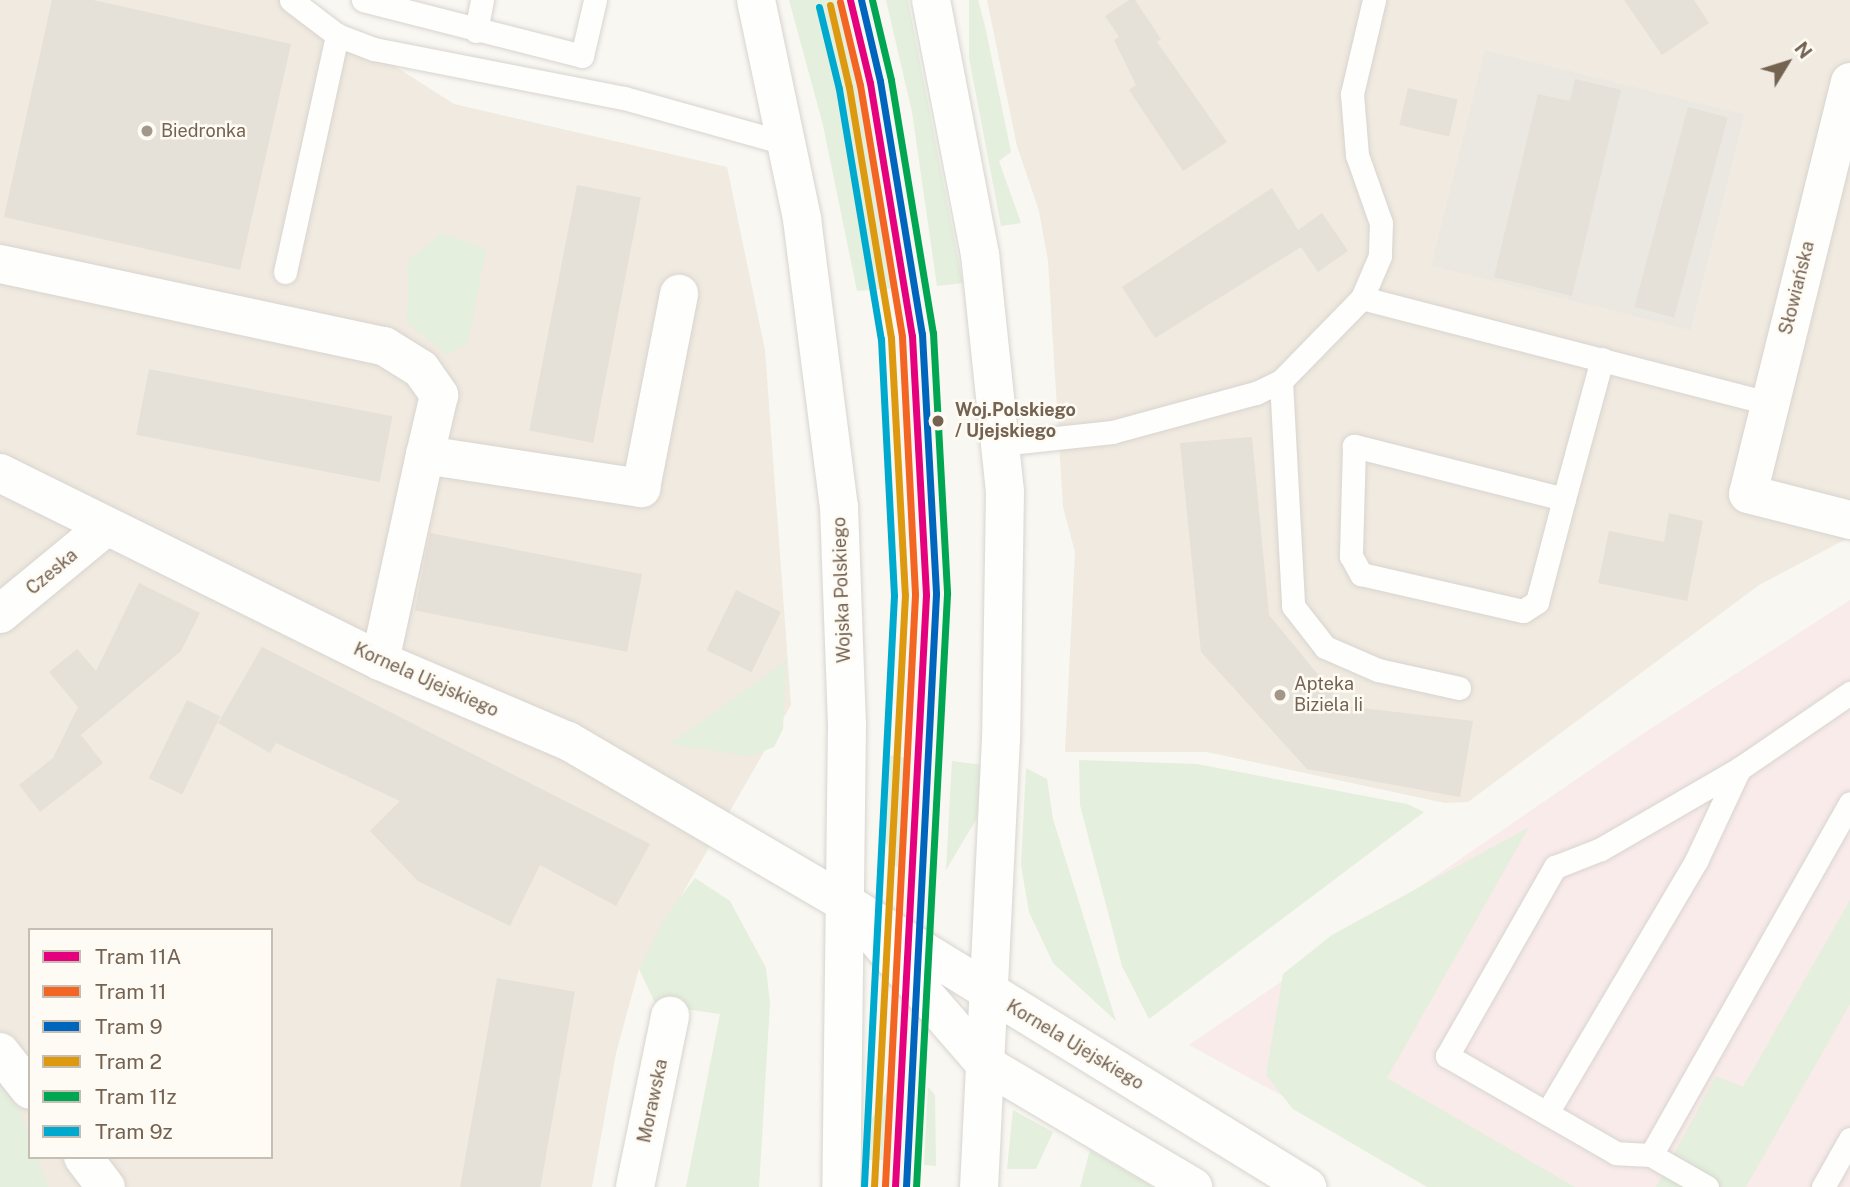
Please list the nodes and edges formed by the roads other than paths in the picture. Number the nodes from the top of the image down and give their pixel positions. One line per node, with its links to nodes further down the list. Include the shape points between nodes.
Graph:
1 (290, 0): 9 (lane)
2 (363, 0): 8 (lane)
3 (482, 0): 8 (lane)
4 (595, 0): 8 (lane, via 582,55)
5 (756, 0): 11 (street, Wojska Polskiego)
6 (931, 0): 19 (street, via 980,254)
7 (1374, 0): 15 (lane, via 1352,94 1357,155 1381,223 1380,256)
8 (476, 31)
9 (337, 35): 11 (lane, via 374,49 624,97); 13 (lane)
10 (1850, 82): 18 (street, Słowiańska)
11 (789, 144): 31 (street, Wojska Polskiego, via 839,507 847,724)
12 (0, 264): 20 (street, via 384,346 421,369 439,395)
13 (285, 272)
14 (679, 294): 20 (street, via 641,488)
15 (1362, 298): 16 (lane); 17 (lane)
16 (1602, 359): 18 (lane); 22 (lane)
17 (1281, 381): 19 (lane, via 1256,393 1112,432); 27 (lane, via 1293,606 1325,647 1378,670)
18 (1768, 403): 23 (street, Słowiańska, via 1748,494)
19 (1000, 444): 32 (street, via 1006,551)
20 (425, 455): 26 (street)
21 (0, 473): 24 (street, Kornela Ujejskiego)
22 (1564, 499): 22 (lane, via 1536,602 1522,611 1362,574 1351,556 1354,446)
23 (1850, 520)
24 (103, 529): 25 (street, Czeska); 26 (street, Kornela Ujejskiego)
25 (0, 614)
26 (380, 661): 31 (street, Kornela Ujejskiego, via 568,741)
27 (1459, 688)
28 (1850, 693): 29 (lane)
29 (1739, 769): 37 (lane, via 1696,861); 37 (lane, via 1601,849 1555,867 1447,1056)
30 (1850, 803): 39 (lane)
31 (844, 902): 32 (street, Kornela Ujejskiego); 35 (street, Kornela Ujejskiego); 43 (street, Wojska Polskiego)
32 (990, 994): 35 (street); 46 (street, Kornela Ujejskiego)
33 (670, 1016): 42 (street, Morawska)
34 (0, 1052): 36 (street)
35 (985, 1064): 44 (street); 45 (street, Kornela Ujejskiego)
36 (28, 1087)
37 (1547, 1113): 39 (lane, via 1616,1153)
38 (1850, 1139): 48 (lane)
39 (1651, 1155): 47 (lane)
40 (85, 1159): 41 (street)
41 (106, 1187)
42 (635, 1187)
43 (841, 1187)
44 (979, 1187)
45 (1193, 1187)
46 (1307, 1187)
47 (1707, 1187)
48 (1823, 1187)

